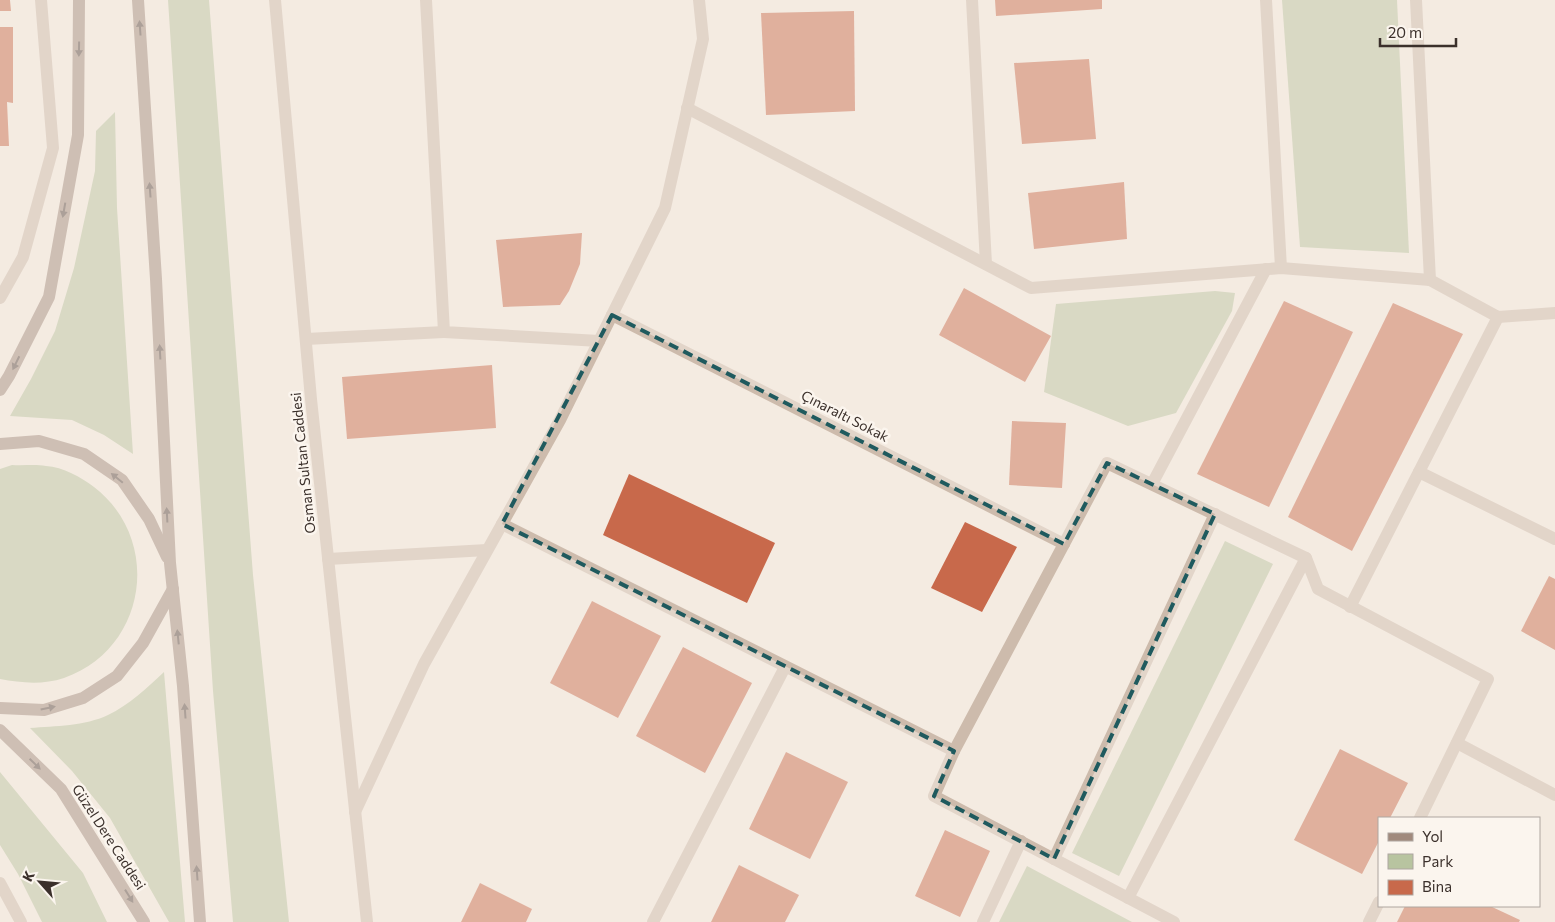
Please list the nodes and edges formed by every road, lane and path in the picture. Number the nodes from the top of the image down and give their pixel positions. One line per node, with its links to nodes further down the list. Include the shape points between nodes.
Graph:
1 (41, 0): 15 (street, via 52,148 23,257)
2 (79, 0): 23 (main road, one-way to 23, via 78,134 49,297)
3 (138, 0): 34 (main road, one-way to 3)
4 (275, 0): 21 (street, Osman Sultan Caddesi)
5 (426, 0): 20 (street)
6 (699, 0): 10 (street, via 702,39)
7 (972, 0): 11 (street)
8 (1266, 0): 12 (street)
9 (1416, 0): 14 (street)
10 (687, 108): 11 (street); 17 (street, via 665,208)
11 (986, 264): 13 (street, via 1031,288)
12 (1281, 268): 13 (street); 14 (street)
13 (1266, 269): 26 (street)
14 (1430, 280): 19 (street)
15 (5, 282): 16 (street)
16 (0, 298)
17 (612, 314): 22 (street); 30 (street, Çınaraltı Sokak)
18 (1555, 314): 19 (street)
19 (1498, 317): 25 (street)
20 (444, 332): 21 (street); 22 (street)
21 (306, 339): 33 (street, Osman Sultan Caddesi)
22 (598, 341): 28 (street, via 560,420)
23 (0, 390)
24 (0, 444): 34 (main road, one-way to 24, via 149,519 122,480 84,454 39,441)
25 (1419, 472): 29 (street); 36 (street)
26 (1152, 484): 27 (street); 30 (street, via 1107,463)
27 (1215, 514): 32 (street); 46 (street)
28 (502, 524): 31 (street); 37 (street)
29 (1555, 539)
30 (1064, 544): 41 (street)
31 (487, 550): 33 (street); 43 (street, via 424,664)
32 (1306, 558): 36 (street, via 1318,589); 48 (street)
33 (328, 559): 43 (street, Osman Sultan Caddesi)
34 (170, 563): 35 (main road)
35 (173, 589): 38 (main road, one-way to 35, via 44,710 83,698 117,676 143,643); 53 (main road, one-way to 35)
36 (1350, 606): 40 (street, via 1488,679)
37 (785, 667): 41 (street); 55 (street)
38 (0, 708)
39 (0, 730): 52 (main road, Güzel Dere Caddesi, one-way to 52, via 61,789)
40 (1457, 743): 42 (street); 44 (street)
41 (954, 751): 45 (street, via 934,796)
42 (1555, 795)
43 (356, 812): 54 (street, Osman Sultan Caddesi)
44 (1420, 817)
45 (1021, 842): 46 (street); 56 (street)
46 (1054, 859): 48 (street)
47 (0, 883): 51 (street)
48 (1128, 898): 50 (street)
49 (1378, 904): 57 (street)
50 (1168, 921)
51 (21, 922)
52 (144, 922)
53 (200, 922)
54 (367, 922)
55 (653, 922)
56 (983, 922)
57 (1369, 922)

